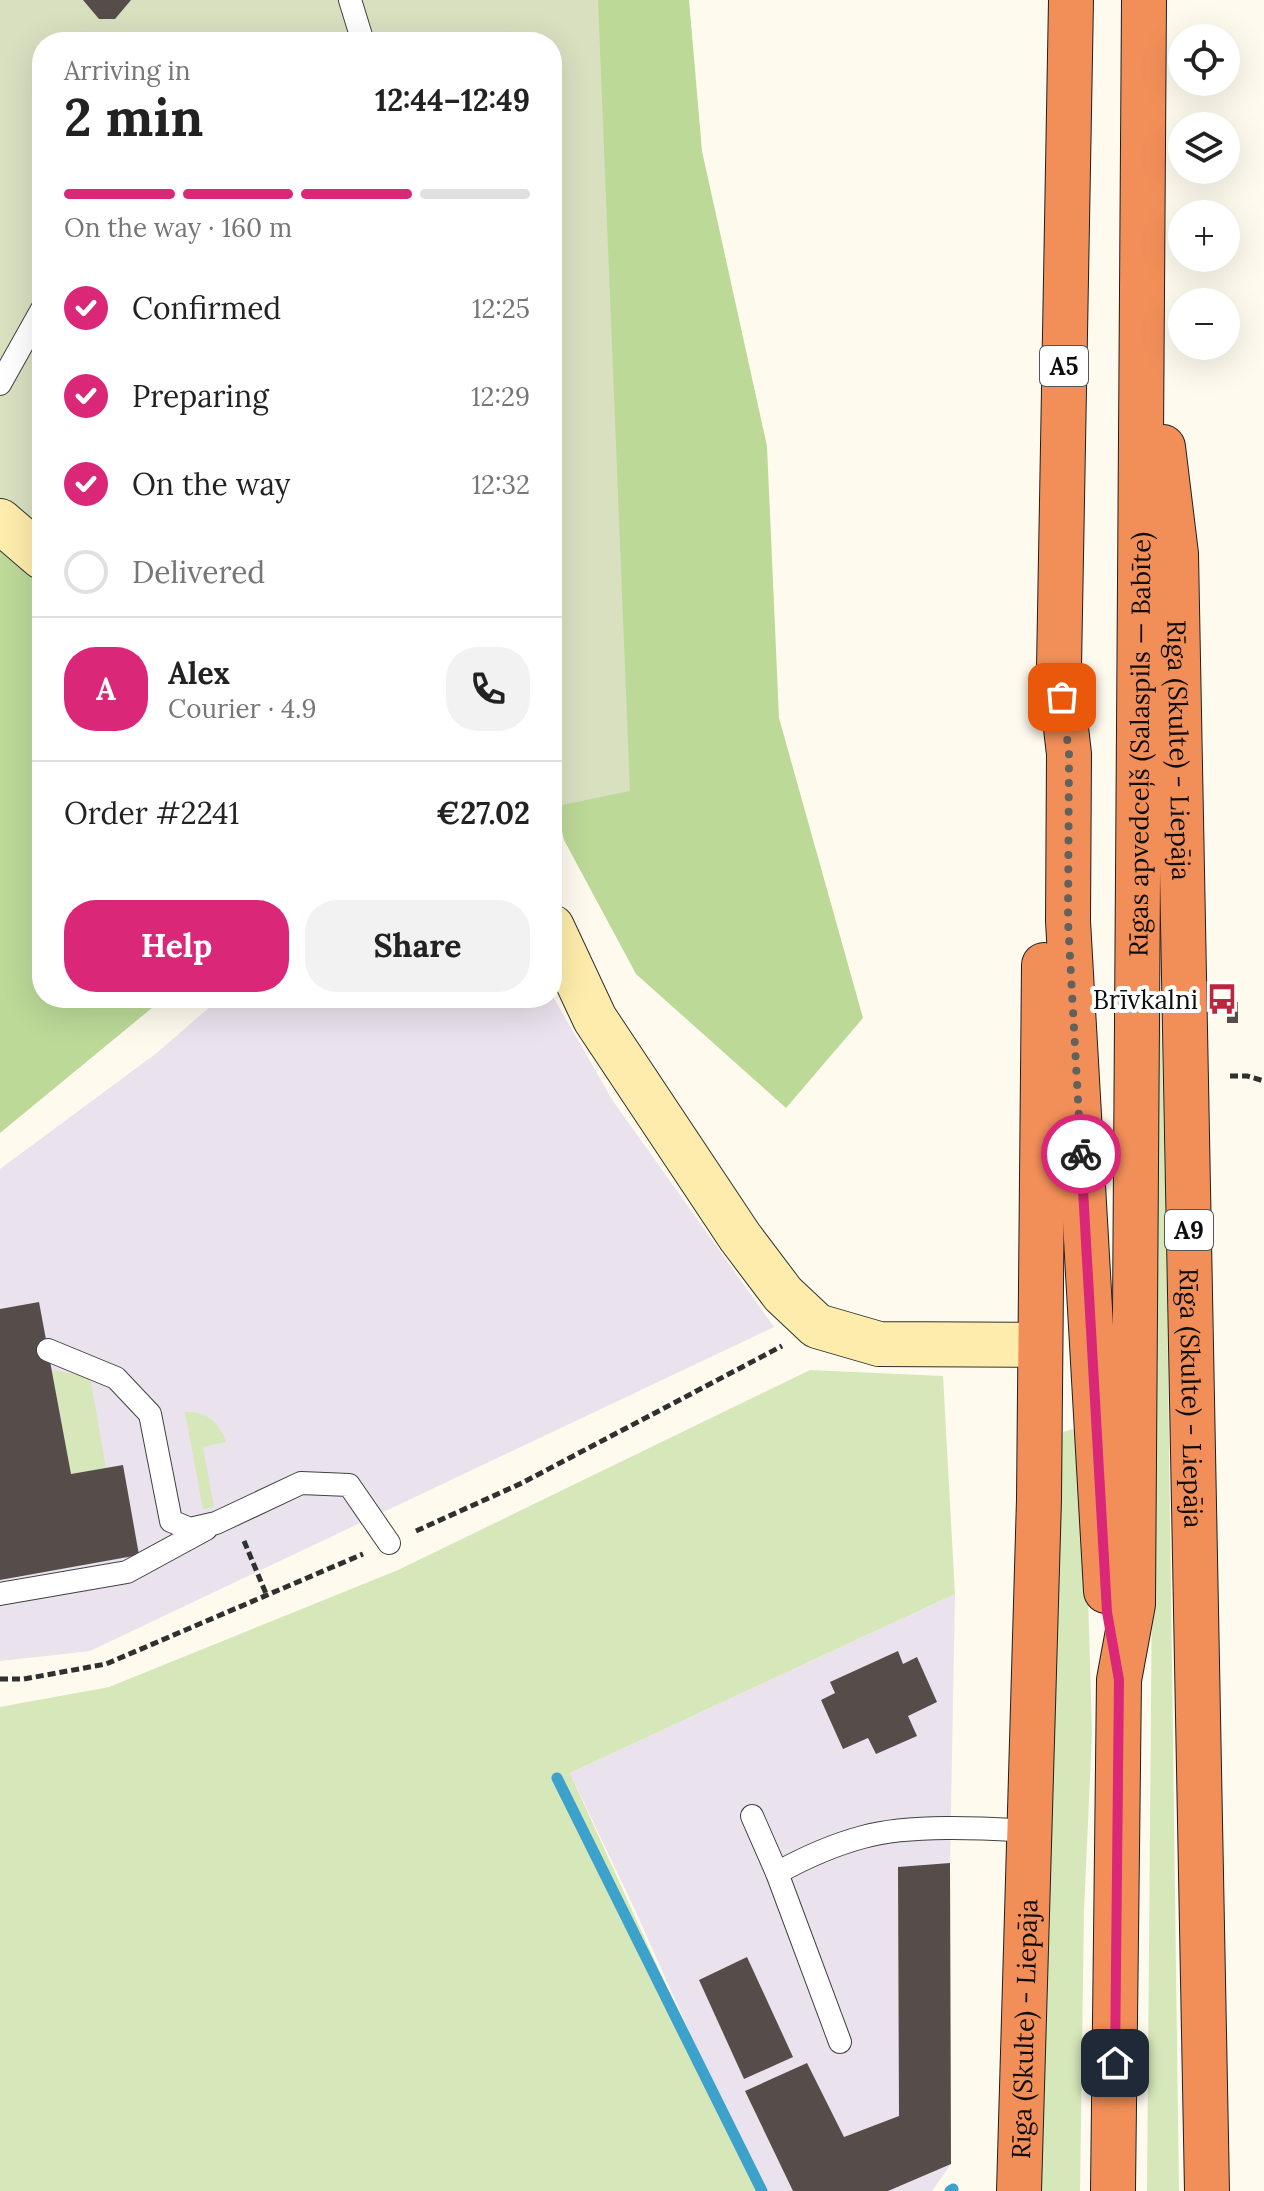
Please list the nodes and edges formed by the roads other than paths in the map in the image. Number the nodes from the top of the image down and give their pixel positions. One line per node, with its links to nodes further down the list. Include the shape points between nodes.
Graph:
1 (350, 0): 4 (lane)
2 (1071, 0): 10 (highway, Rīgas apvedceļš (Salaspils — Babīte) / A5)
3 (1144, 0): 5 (highway, Rīgas apvedceļš (Salaspils — Babīte) / A5)
4 (360, 32)
5 (1141, 270): 17 (highway, Rīgas apvedceļš (Salaspils — Babīte) / A5, via 1133,1604); 24 (highway, Rīga (Skulte) - Liepāja / A9, via 1176,554)
6 (32, 327): 7 (lane)
7 (0, 384)
8 (0, 521): 9 (street)
9 (32, 548)
10 (1059, 668): 12 (highway, Rīga (Skulte) - Liepāja, via 1046,755); 17 (highway, Rīgas apvedceļš (Salaspils — Babīte) / A5, via 1069,754 1068,921 1107,1612)
11 (562, 948): 12 (street, via 595,1019 740,1237 783,1294 817,1326 879,1344)
12 (1040, 1345): 19 (highway, Rīga (Skulte) - Liepāja)
13 (48, 1350): 14 (lane, via 116,1378 150,1414 171,1521 190,1529)
14 (225, 1519): 15 (lane, via 301,1483 349,1485); 16 (lane, via 127,1572)
15 (389, 1543)
16 (0, 1594)
17 (1119, 1680): 23 (highway, Rīgas apvedceļš (Salaspils — Babīte) / A5)
18 (752, 1816): 20 (lane)
19 (1031, 1831): 20 (lane, via 979,1828 865,1836); 22 (highway, Rīga (Skulte) - Liepāja)
20 (777, 1873): 21 (lane)
21 (840, 2042)
22 (1019, 2191)
23 (1113, 2191)
24 (1207, 2191)

